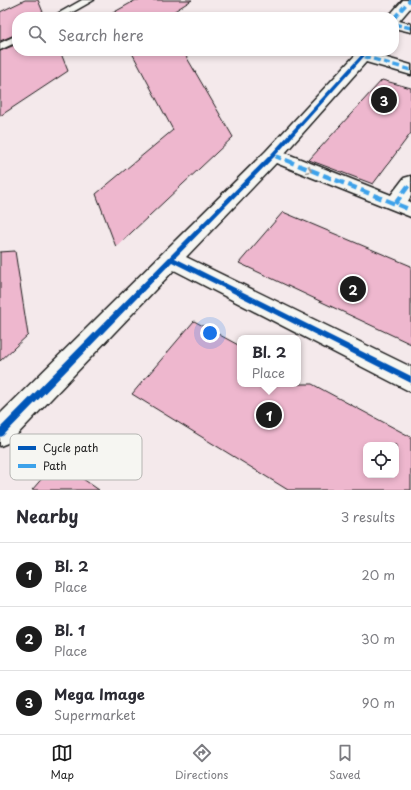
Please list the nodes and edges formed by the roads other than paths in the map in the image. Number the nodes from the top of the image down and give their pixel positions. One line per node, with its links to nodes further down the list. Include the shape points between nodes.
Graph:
1 (89, 0): 3 (lane)
2 (410, 0): 4 (street)
3 (66, 12)
4 (399, 12)
5 (399, 25): 6 (street)
6 (411, 28)
7 (12, 41): 8 (lane)
8 (0, 47)
9 (363, 56): 12 (street)
10 (371, 56): 11 (street)
11 (411, 70)
12 (273, 155): 14 (street, one-way to 14); 15 (street)
13 (411, 182): 14 (street)
14 (403, 207)
15 (171, 259): 16 (street); 17 (street)
16 (411, 380)
17 (0, 433)

